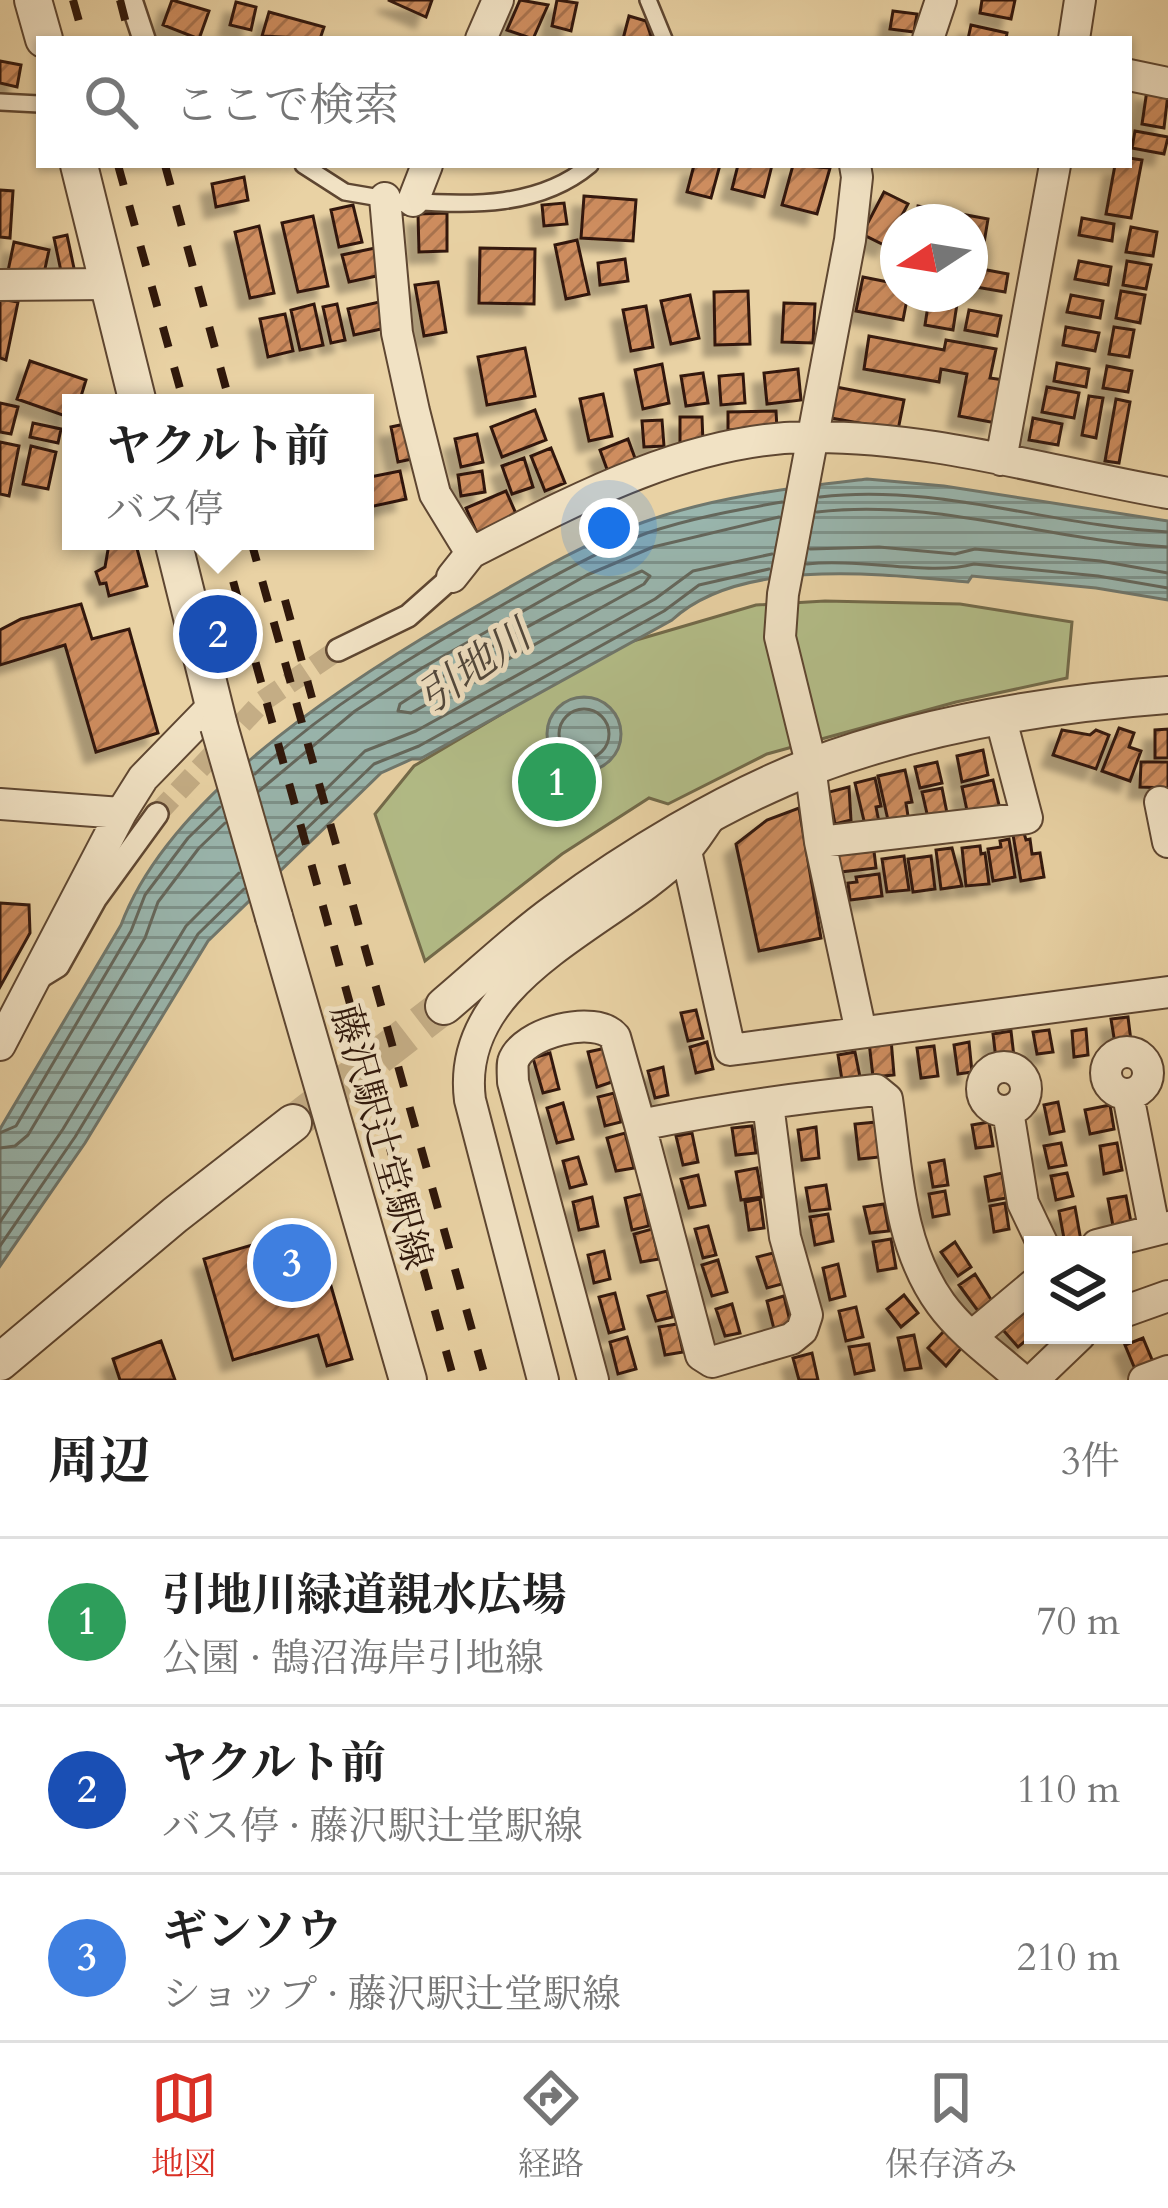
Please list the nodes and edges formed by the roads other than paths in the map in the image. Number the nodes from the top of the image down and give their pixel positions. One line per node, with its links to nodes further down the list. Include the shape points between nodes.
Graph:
1 (33, 0): 7 (street)
2 (130, 0): 8 (street)
3 (498, 0): 9 (street)
4 (648, 0): 10 (lane)
5 (941, 0): 11 (street)
6 (1080, 0): 12 (street)
7 (43, 36)
8 (143, 36)
9 (482, 36)
10 (663, 36)
11 (929, 36)
12 (1074, 36)
13 (1132, 76): 14 (street)
14 (1168, 82)
15 (0, 102): 16 (lane)
16 (36, 104)
17 (80, 168): 24 (street)
18 (307, 168): 23 (lane, via 345,192)
19 (426, 168): 23 (street)
20 (585, 168): 23 (lane, via 556,187 487,204)
21 (855, 168): 27 (street, via 850,240)
22 (1054, 168): 28 (street)
23 (399, 200): 31 (street, via 398,333)
24 (108, 284): 25 (street); 26 (street)
25 (0, 285)
26 (136, 394)
27 (812, 437): 28 (street); 31 (street, via 740,445 591,492); 36 (street, via 780,637)
28 (1001, 460): 29 (street)
29 (1168, 493)
30 (175, 550): 34 (street)
31 (461, 565): 32 (street, via 408,616)
32 (338, 650)
33 (1168, 694): 35 (street)
34 (217, 716): 39 (street, via 143,778); 64 (street, 藤沢駅辻堂駅線, bridge)
35 (1000, 716): 36 (street); 42 (street, via 1027,818)
36 (810, 767): 41 (street); 42 (street)
37 (1160, 802): 43 (street)
38 (0, 804): 39 (street)
39 (121, 813): 45 (street)
40 (158, 814): 45 (street, via 58,965)
41 (711, 816): 44 (street); 47 (street, via 554,913)
42 (820, 842): 48 (street)
43 (1168, 842)
44 (686, 851): 48 (street, via 730,1049); 65 (street, via 522,975 491,1008 470,1054 470,1100)
45 (34, 981): 49 (street)
46 (1168, 992): 48 (street)
47 (444, 1006)
48 (861, 1032)
49 (0, 1046)
50 (1128, 1095): 55 (street)
51 (768, 1104): 54 (street); 54 (street, via 785,1237 807,1315 791,1339 712,1362 701,1355); 61 (street, via 877,1090 887,1099 907,1235 921,1274)
52 (1008, 1111): 56 (street, via 1023,1203)
53 (293, 1123): 63 (street)
54 (640, 1125): 66 (street, via 607,1027 540,1036 513,1063)
55 (1161, 1228): 57 (street)
56 (1039, 1236)
57 (1130, 1236)
58 (1024, 1293): 61 (street)
59 (1168, 1296): 60 (street)
60 (1132, 1309)
61 (972, 1336): 67 (street)
62 (1071, 1344): 68 (street)
63 (0, 1362)
64 (408, 1380)
65 (543, 1380)
66 (593, 1380)
67 (1022, 1380)
68 (1034, 1380)

